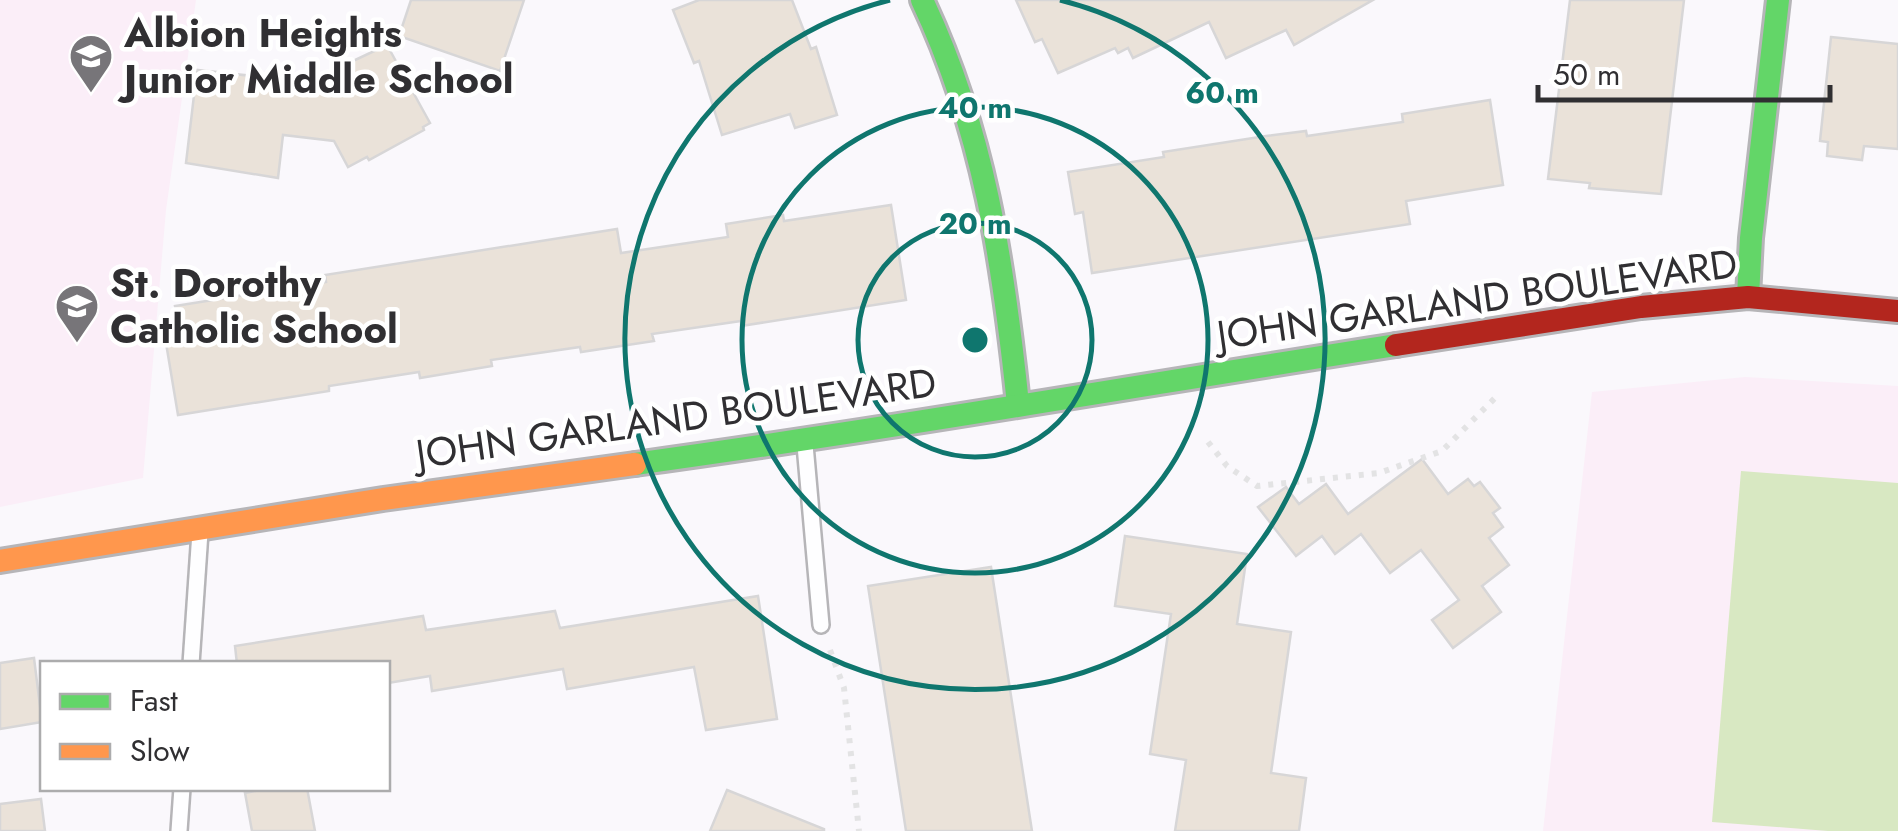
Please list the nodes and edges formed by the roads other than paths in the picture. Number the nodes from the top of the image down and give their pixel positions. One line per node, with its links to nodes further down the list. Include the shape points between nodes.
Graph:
1 (922, 0): 5 (street, via 969,112 987,186)
2 (1778, 0): 3 (street)
3 (1748, 297): 4 (street, JOHN GARLAND BOULEVARD); 5 (street, JOHN GARLAND BOULEVARD, via 1641,306)
4 (1898, 311)
5 (1018, 404): 6 (street, JOHN GARLAND BOULEVARD)
6 (804, 441): 7 (street, JOHN GARLAND BOULEVARD); 9 (lane)
7 (200, 528): 8 (street, JOHN GARLAND BOULEVARD); 10 (lane)
8 (0, 561)
9 (821, 625)
10 (191, 661)
11 (182, 791): 12 (lane)
12 (179, 831)

